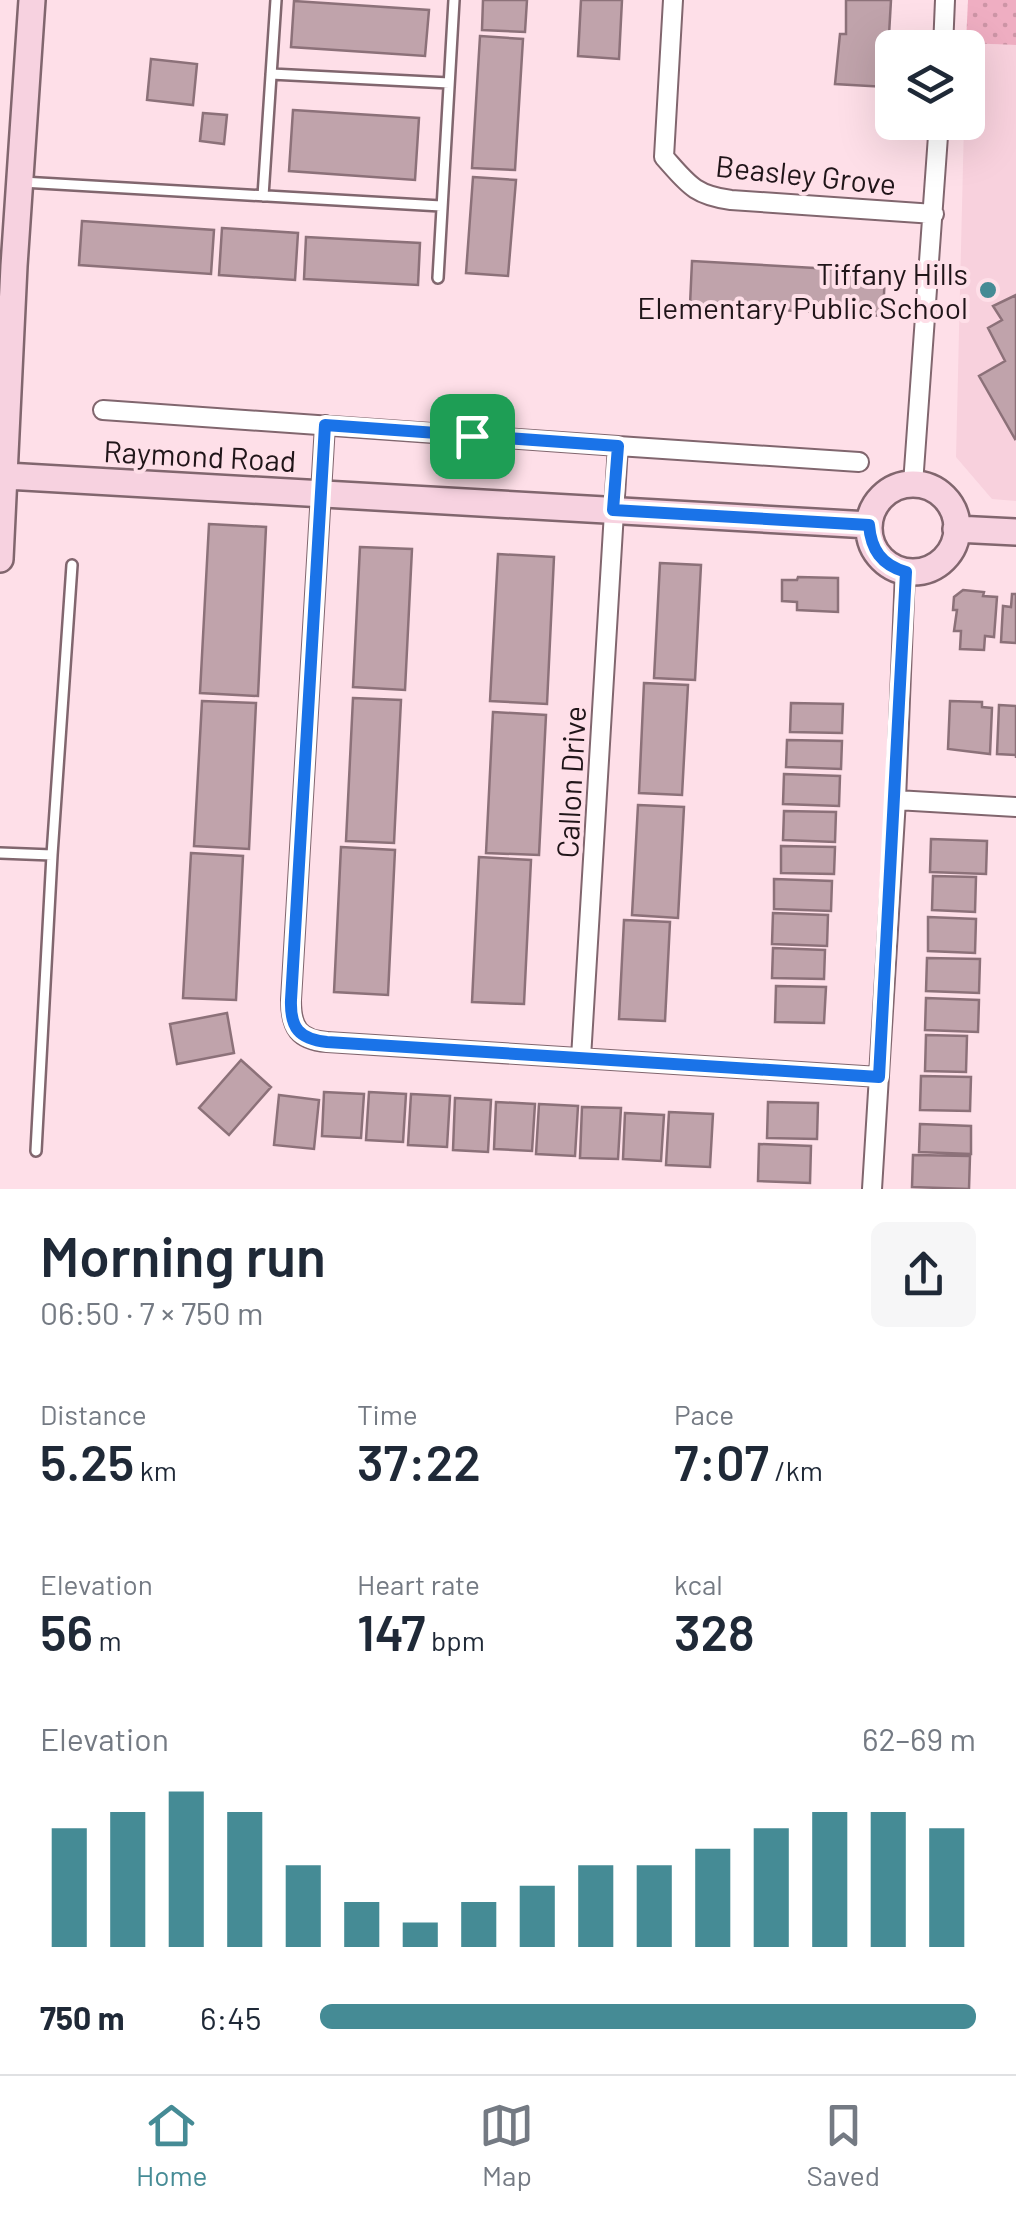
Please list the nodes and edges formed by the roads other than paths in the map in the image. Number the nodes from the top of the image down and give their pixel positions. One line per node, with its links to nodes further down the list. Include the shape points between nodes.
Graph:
1 (32, 0): 10 (street)
2 (276, 0): 7 (lane)
3 (454, 0): 8 (lane)
4 (673, 0): 13 (street, Beasley Grove, via 664,157 684,180 705,196 731,200)
5 (945, 0): 6 (street)
6 (944, 30)
7 (271, 74): 8 (lane); 11 (lane)
8 (449, 84): 12 (lane)
9 (937, 140): 13 (street)
10 (20, 182): 11 (lane); 19 (street)
11 (263, 196): 12 (lane)
12 (441, 206): 14 (lane)
13 (934, 214): 20 (street)
14 (438, 278)
15 (103, 410): 16 (street)
16 (325, 425): 17 (street); 21 (street)
17 (618, 446): 18 (street); 22 (street, Callon Drive)
18 (859, 462)
19 (6, 476): 21 (street, Raymond Road); 26 (street)
20 (913, 484): 23 (street, via 879,500); 24 (street, via 940,494)
21 (320, 495): 22 (street, Raymond Road); 33 (street, via 293,1023 302,1038 314,1041)
22 (613, 510): 23 (street, Raymond Road); 33 (street, Callon Drive)
23 (869, 525): 28 (street, via 876,553)
24 (956, 529): 25 (street); 28 (street, via 938,564)
25 (1016, 532)
26 (0, 559)
27 (72, 565): 32 (lane)
28 (906, 572): 29 (street)
29 (896, 800): 30 (street); 34 (street)
30 (1016, 807)
31 (0, 853): 32 (lane)
32 (52, 855): 35 (lane)
33 (581, 1058): 34 (street)
34 (879, 1077): 36 (street)
35 (36, 1151)
36 (872, 1189)

